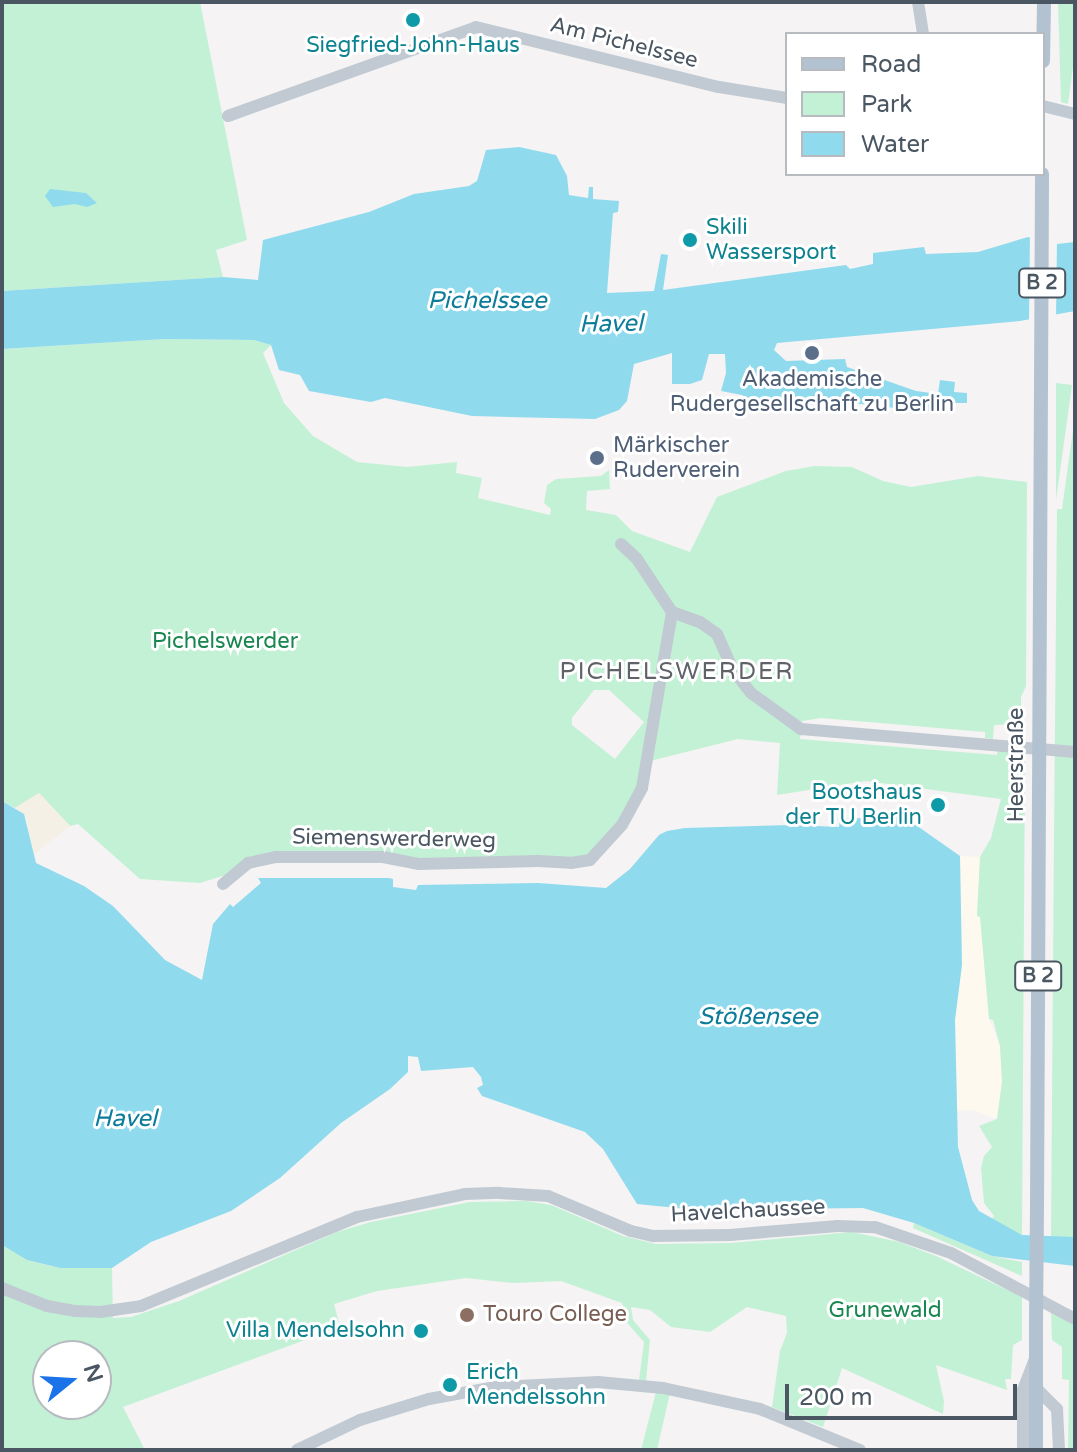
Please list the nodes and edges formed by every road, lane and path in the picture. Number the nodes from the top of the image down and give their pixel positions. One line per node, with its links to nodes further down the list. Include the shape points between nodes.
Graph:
1 (918, 2): 3 (street)
2 (1044, 2): 4 (main road)
3 (923, 32)
4 (1043, 32)
5 (785, 98): 8 (street, Am Pichelssee, via 705,84 476,27)
6 (1045, 106): 7 (street)
7 (1075, 114)
8 (228, 116)
9 (1042, 176): 12 (main road, Heerstraße / B 2)
10 (621, 544): 11 (street)
11 (672, 612): 12 (street, via 717,634 733,670 751,693 801,729); 14 (street, Siemenswerderweg, via 642,788 622,825 590,860 419,864 383,857 276,857 248,863)
12 (1039, 749): 13 (street); 17 (main road, Heerstraße / B 2, bridge)
13 (1075, 752)
14 (223, 884)
15 (2, 1288): 16 (street, Havelchaussee, via 75,1311 141,1306 357,1217 465,1194 499,1193 548,1196 653,1236 875,1227 965,1259)
16 (1075, 1319)
17 (1036, 1356): 18 (main road, Heerstraße / B 2); 21 (street, Heerstraße, via 1023,1390)
18 (1036, 1388): 22 (main road, Heerstraße / B 2); 23 (street, via 1057,1409)
19 (297, 1450): 20 (street, via 360,1420 429,1399 496,1387 598,1382 663,1388 760,1409)
20 (860, 1450)
21 (1023, 1450)
22 (1036, 1450)
23 (1059, 1450)

